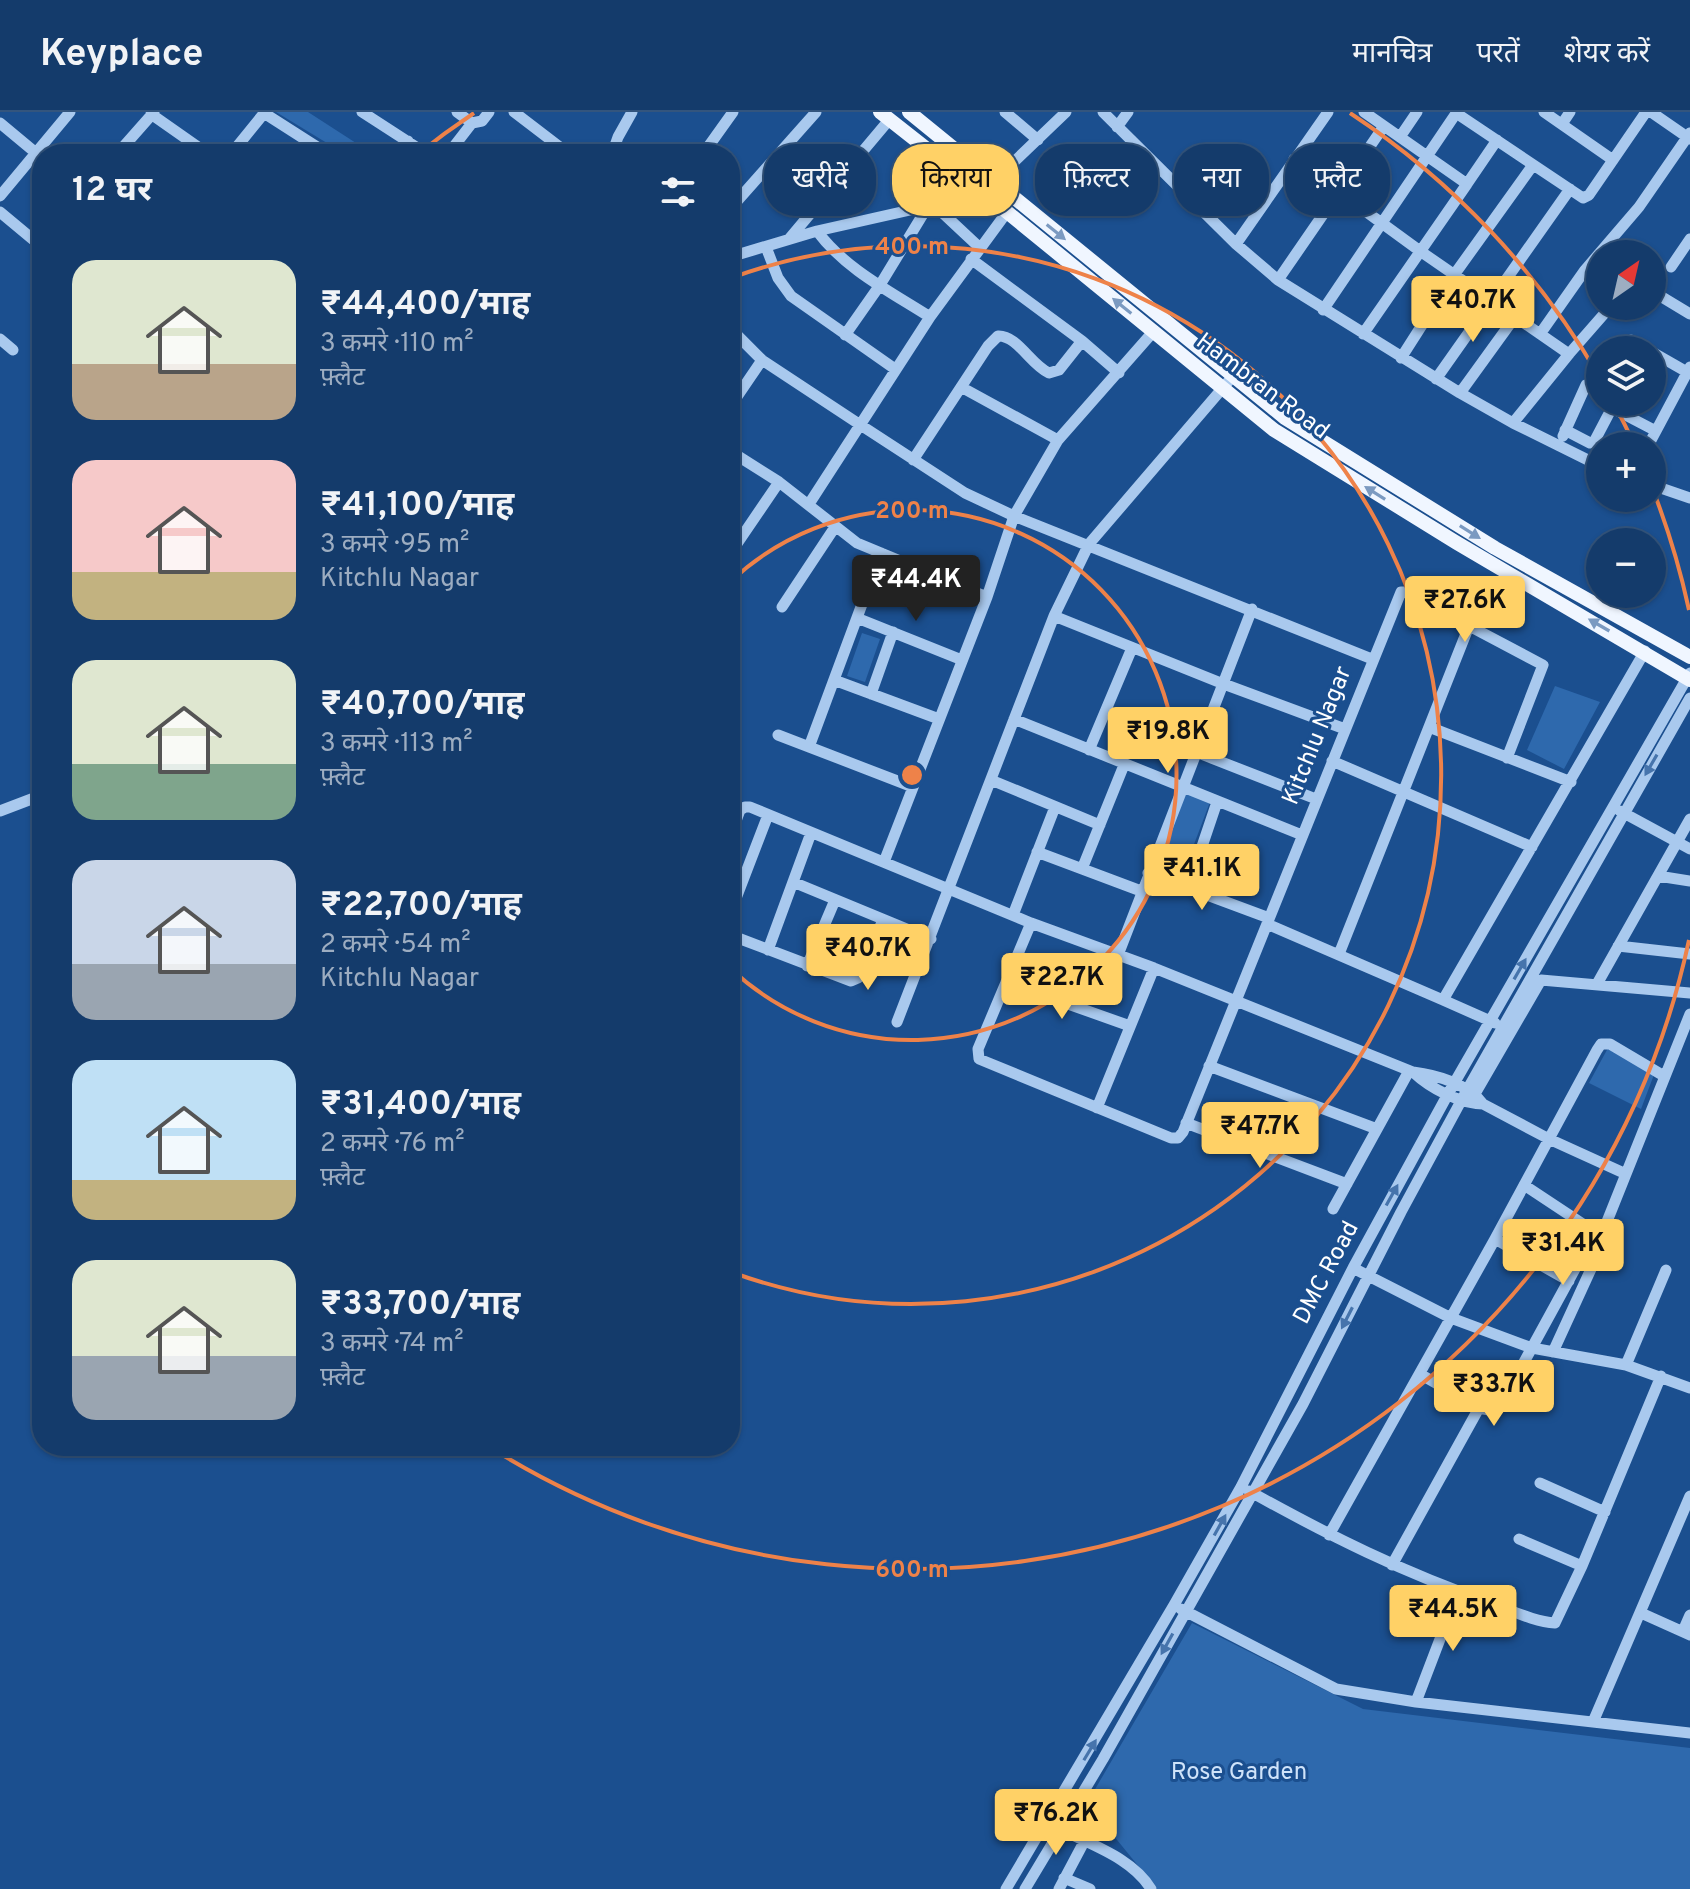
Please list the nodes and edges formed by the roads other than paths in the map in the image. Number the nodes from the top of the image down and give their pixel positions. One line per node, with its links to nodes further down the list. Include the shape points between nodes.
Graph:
1 (70, 112): 34 (street)
2 (362, 112): 33 (street)
3 (457, 112): 25 (street)
4 (489, 112): 25 (street)
5 (514, 112): 42 (street)
6 (632, 112): 43 (street)
7 (733, 112): 44 (street)
8 (816, 112): 59 (street)
9 (909, 112): 46 (main road, Hambran Road)
10 (1005, 112): 31 (street)
11 (1066, 112): 31 (street)
12 (1103, 112): 28 (street)
13 (1128, 112): 28 (street)
14 (1328, 112): 47 (street)
15 (1364, 112): 27 (street)
16 (1417, 112): 30 (street)
17 (1457, 112): 32 (street); 50 (street)
18 (1544, 112): 26 (street)
19 (1570, 112): 26 (street)
20 (1648, 112): 29 (street); 53 (street)
21 (152, 113): 35 (street); 36 (street)
22 (264, 113): 37 (street); 38 (street)
23 (884, 116): 45 (main road, Hambran Road); 73 (street)
24 (0, 123): 49 (street)
25 (472, 123): 41 (street)
26 (1562, 124): 53 (street)
27 (1384, 126): 30 (street); 48 (street)
28 (1117, 127): 74 (street)
29 (1689, 136): 93 (street)
30 (1400, 137): 50 (street)
31 (1038, 140): 52 (street)
32 (1497, 140): 54 (street); 56 (street)
33 (408, 141): 39 (street); 40 (street)
34 (43, 144)
35 (126, 144)
36 (194, 144)
37 (239, 144)
38 (312, 144)
39 (406, 144)
40 (412, 144)
41 (456, 144)
42 (556, 144)
43 (616, 144)
44 (710, 144)
45 (920, 144)
46 (948, 144)
47 (1305, 144)
48 (1371, 144)
49 (32, 150)
50 (1427, 156): 56 (street); 69 (street)
51 (32, 158): 58 (street)
52 (1019, 158)
53 (1613, 160): 57 (street, via 1586,197)
54 (1533, 165): 57 (street); 81 (street)
55 (1285, 172): 74 (street)
56 (1467, 184): 77 (street)
57 (1570, 189): 84 (street)
58 (0, 196)
59 (740, 198)
60 (1019, 201): 106 (main road, Hambran Road, one-way to 106)
61 (0, 212): 71 (street)
62 (892, 214): 70 (street)
63 (923, 216): 83 (street)
64 (943, 216): 76 (street)
65 (1004, 216): 76 (street)
66 (1012, 216): 91 (main road, Hambran Road, one-way to 66)
67 (1321, 216): 82 (street)
68 (1372, 216): 69 (street)
69 (1382, 223): 77 (street); 86 (street)
70 (817, 231): 73 (street); 83 (street, via 834,252)
71 (32, 236)
72 (1690, 239): 80 (street)
73 (787, 240): 75 (street)
74 (1236, 244): 82 (street)
75 (766, 247): 78 (street); 94 (street, via 791,296)
76 (979, 247): 79 (street)
77 (1420, 251): 81 (street); 92 (street)
78 (740, 254)
79 (971, 259): 88 (street); 97 (street)
80 (1671, 267)
81 (1454, 275): 84 (street); 100 (street)
82 (1278, 280): 86 (street)
83 (880, 285): 88 (street); 94 (street)
84 (1490, 299): 89 (street); 107 (street)
85 (1666, 299): 87 (street)
86 (1323, 310): 92 (street)
87 (1690, 314)
88 (930, 317): 103 (street)
89 (1515, 317): 93 (street); 112 (street)
90 (1599, 320): 99 (street)
91 (1153, 332): 105 (street); 110 (main road, Hambran Road)
92 (1363, 334): 100 (street)
93 (1540, 334): 99 (street)
94 (845, 335): 103 (street)
95 (740, 338): 102 (street)
96 (0, 339): 98 (street)
97 (1082, 341): 105 (street); 109 (street, via 1059,370 1049,373 1008,337 998,336)
98 (13, 350)
99 (1569, 354): 115 (street)
100 (1401, 358): 107 (street)
101 (1666, 359): 104 (street)
102 (762, 360): 111 (street); 116 (street)
103 (895, 369): 116 (street)
104 (1689, 370): 118 (street)
105 (1119, 373): 119 (street)
106 (1233, 376): 110 (street); 142 (main road, Hambran Road, one-way to 142, via 1285,418 1482,540)
107 (1436, 379): 112 (street)
108 (1586, 385): 117 (street)
109 (961, 387): 119 (street); 123 (street)
110 (1222, 388): 131 (street); 141 (main road, Hambran Road, one-way to 110, via 1287,438)
111 (740, 392)
112 (1460, 393): 115 (street)
113 (1607, 416): 117 (street, via 1594,442)
114 (1631, 416): 118 (street)
115 (1513, 423): 120 (street)
116 (859, 424): 123 (street); 127 (street)
117 (1565, 430): 120 (street)
118 (1656, 431)
119 (1058, 440): 128 (street)
120 (1558, 446): 122 (street)
121 (740, 457): 124 (street)
122 (1586, 459)
123 (913, 460): 128 (street)
124 (779, 482): 127 (street); 130 (street)
125 (1666, 488): 126 (street)
126 (1689, 494)
127 (809, 504): 129 (street)
128 (1014, 516): 131 (street); 133 (street)
129 (835, 527): 132 (street); 134 (street)
130 (740, 539)
131 (1089, 544): 135 (street); 136 (street)
132 (881, 553): 133 (street); 137 (street)
133 (987, 597): 144 (street)
134 (782, 607)
135 (1252, 609): 143 (street); 147 (street)
136 (1054, 616): 140 (street); 151 (street)
137 (857, 618): 139 (street); 146 (street)
138 (1469, 626): 143 (street, Kitchlu Nagar, via 1403,591); 152 (street); 158 (street, Kitchlu Nagar, via 1543,665)
139 (893, 632): 144 (street); 148 (street)
140 (1132, 648): 147 (street); 156 (street)
141 (1645, 651): 145 (main road, Hambran Road); 162 (street)
142 (1690, 657)
143 (1372, 659): 153 (street, Kitchlu Nagar)
144 (962, 660): 150 (street)
145 (1689, 677): 170 (street, DMC Road)
146 (834, 680): 148 (street); 155 (street)
147 (1221, 683): 153 (street); 157 (street)
148 (871, 694): 150 (street)
149 (1690, 698): 173 (street, one-way to 173)
150 (939, 719): 163 (street)
151 (1014, 719): 156 (street); 161 (street)
152 (1429, 727): 158 (street); 165 (street)
153 (1345, 729): 159 (street, Kitchlu Nagar)
154 (778, 735): 155 (street)
155 (809, 747): 163 (street)
156 (1089, 750): 160 (street)
157 (1196, 752): 164 (street); 167 (street)
158 (1507, 758): 162 (street)
159 (1332, 761): 165 (street); 167 (street, Kitchlu Nagar)
160 (1124, 765): 164 (street); 176 (street)
161 (991, 780): 169 (street); 191 (street)
162 (1571, 782): 180 (street)
163 (913, 787): 183 (street)
164 (1182, 788): 168 (street); 185 (street)
165 (1403, 792): 180 (street); 202 (street)
166 (32, 799): 172 (street)
167 (1316, 799): 178 (street, Kitchlu Nagar)
168 (1217, 802): 178 (street); 190 (street)
169 (1055, 807): 176 (street); 182 (street)
170 (1612, 807): 173 (street); 213 (street, DMC Road, one-way to 170)
171 (740, 810): 174 (street)
172 (0, 811)
173 (1624, 813): 179 (street); 216 (street)
174 (768, 815): 177 (street); 189 (street)
175 (1690, 819): 179 (street)
176 (1100, 825): 184 (street)
177 (811, 833): 183 (street); 188 (street)
178 (1302, 835): 196 (street, Kitchlu Nagar)
179 (1677, 842): 181 (street); 186 (street)
180 (1532, 847): 210 (street)
181 (1690, 849)
182 (1037, 852): 184 (street); 194 (street)
183 (884, 862): 191 (street)
184 (1082, 869): 192 (street)
185 (1148, 873): 190 (street); 192 (street)
186 (1658, 876): 187 (street); 200 (street)
187 (1690, 881)
188 (793, 882): 193 (street); 201 (street)
189 (740, 888)
190 (1188, 888): 196 (street)
191 (950, 890): 194 (street); 199 (street)
192 (1141, 891): 204 (street)
193 (835, 900): 195 (street); 205 (street)
194 (1013, 915): 197 (street)
195 (883, 920): 199 (street); 205 (street, via 856,980)
196 (1268, 921): 202 (street); 211 (street, Kitchlu Nagar)
197 (1031, 923): 204 (street); 207 (street)
198 (740, 939): 201 (street)
199 (931, 939): 214 (street)
200 (1618, 946): 203 (street); 208 (street)
201 (768, 950): 205 (street)
202 (1339, 954): 210 (street)
203 (1690, 954)
204 (1118, 955): 206 (street)
205 (807, 966)
206 (1154, 968): 211 (street); 215 (street)
207 (1006, 982): 215 (street); 222 (street, via 977,1055)
208 (1597, 984): 209 (street); 221 (street, via 1541,980)
209 (1690, 993)
210 (1443, 1000): 213 (street)
211 (1236, 1002): 217 (street, Kitchlu Nagar); 218 (street)
212 (1690, 1014): 219 (street)
213 (1490, 1020): 216 (street); 220 (street, DMC Road)
214 (897, 1022)
215 (1130, 1026): 222 (street)
216 (1503, 1026): 221 (street)
217 (1209, 1066): 223 (street, Kitchlu Nagar); 224 (street)
218 (1411, 1072): 220 (street); 224 (street)
219 (1664, 1076): 225 (street, via 1610,1044 1601,1044); 226 (street)
220 (1451, 1089): 221 (street); 232 (street, DMC Road, one-way to 220)
221 (1471, 1098): 225 (street); 234 (street)
222 (1097, 1108): 223 (street, via 1171,1138 1181,1135)
223 (1186, 1123): 227 (street)
224 (1377, 1129): 227 (street)
225 (1549, 1139): 226 (street); 228 (street)
226 (1626, 1174): 230 (street)
227 (1347, 1184): 229 (street)
228 (1524, 1185): 230 (street); 231 (street)
229 (1333, 1209)
230 (1601, 1231): 235 (street); 238 (street, via 1602,1245)
231 (1495, 1239): 235 (street); 236 (street)
232 (1353, 1268): 234 (street); 245 (street, DMC Road)
233 (1666, 1270): 239 (street)
234 (1368, 1276): 236 (street); 246 (street, one-way to 246)
235 (1569, 1281): 237 (street)
236 (1451, 1318): 237 (street); 240 (street)
237 (1532, 1348): 238 (street); 243 (street, via 1497,1408)
238 (1553, 1352): 239 (street)
239 (1626, 1365): 241 (street)
240 (1420, 1374): 243 (street); 249 (street)
241 (1661, 1376): 242 (street); 248 (street)
242 (1690, 1388)
243 (1479, 1408): 251 (street)
244 (1540, 1483): 248 (street)
245 (1241, 1487): 246 (street); 254 (street, DMC Road, one-way to 245)
246 (1253, 1493): 249 (street); 254 (street)
247 (1690, 1496): 255 (street)
248 (1605, 1512): 252 (street)
249 (1329, 1535): 251 (street)
250 (1519, 1539): 252 (street)
251 (1392, 1565): 253 (street)
252 (1582, 1566): 253 (street, via 1555,1623)
253 (1458, 1592): 258 (street)
254 (1180, 1608): 258 (street, via 1336,1689); 261 (street, DMC Road, one-way to 254); 262 (street, one-way to 262)
255 (1641, 1613): 257 (street); 259 (street)
256 (1690, 1615): 257 (street)
257 (1686, 1633)
258 (1416, 1702): 259 (street)
259 (1593, 1722): 260 (street)
260 (1690, 1733)
261 (1048, 1822): 262 (street); 265 (street, DMC Road)
262 (1060, 1829): 263 (street); 266 (street)
263 (1085, 1840): 264 (street); 268 (street, via 1143,1877)
264 (1062, 1883): 267 (street)
265 (1006, 1889)
266 (1025, 1889)
267 (1090, 1889)
268 (1151, 1889)

